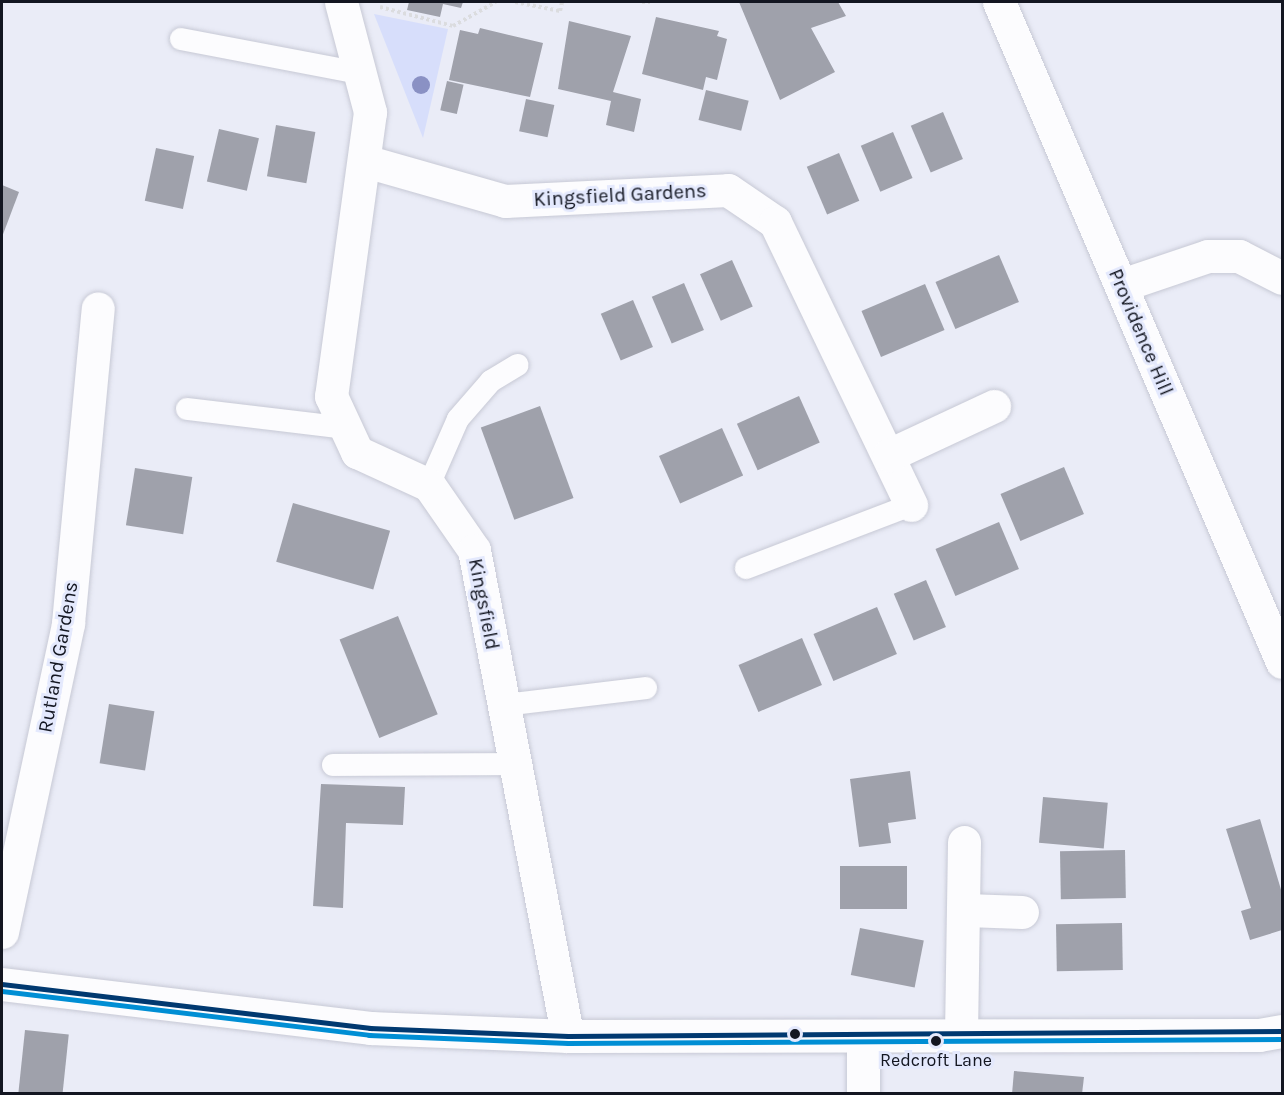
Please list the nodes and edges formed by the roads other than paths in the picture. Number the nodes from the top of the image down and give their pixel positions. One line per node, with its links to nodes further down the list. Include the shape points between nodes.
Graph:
1 (999, 2): 7 (street, Providence Hill)
2 (357, 3): 4 (street)
3 (181, 39): 4 (lane)
4 (360, 73): 5 (street, via 370,112)
5 (365, 161): 12 (street, via 331,396); 13 (street, Kingsfield Gardens, via 504,201 728,190 774,222)
6 (1282, 278): 7 (street, via 1239,256 1208,256)
7 (1122, 285): 17 (street, Providence Hill)
8 (98, 308): 25 (street, Rutland Gardens, via 68,623)
9 (518, 365): 14 (lane, via 491,381 458,419)
10 (994, 406): 13 (street)
11 (186, 409): 12 (lane)
12 (346, 428): 14 (street, via 357,452)
13 (889, 455): 15 (street, Kingsfield Gardens)
14 (429, 485): 19 (street, Kingsfield, via 474,550)
15 (910, 505): 16 (lane)
16 (746, 568)
17 (1282, 662)
18 (646, 688): 19 (lane)
19 (504, 705): 20 (street, Kingsfield)
20 (516, 764): 21 (lane); 29 (street, Kingsfield)
21 (333, 765)
22 (964, 842): 23 (street)
23 (966, 910): 24 (street); 28 (street)
24 (1022, 912)
25 (2, 932)
26 (2, 984): 29 (street, via 370,1028)
27 (1282, 1030): 28 (street, via 1259,1035)
28 (961, 1034): 30 (street)
29 (568, 1036): 30 (street)
30 (863, 1038): 31 (street)
31 (863, 1094)

